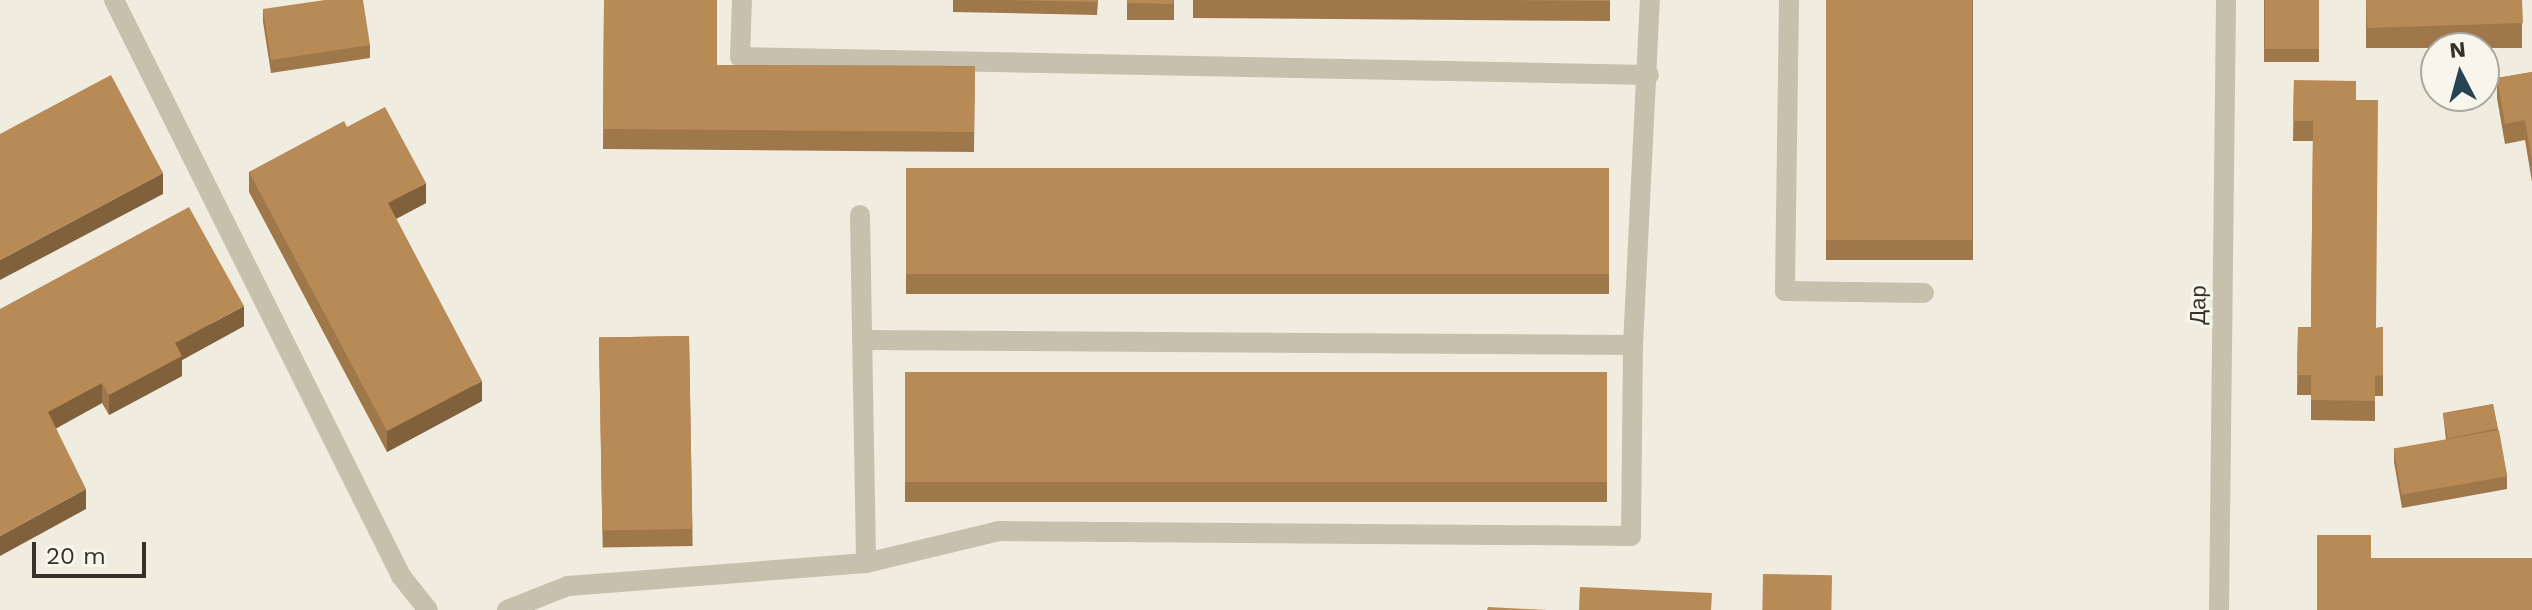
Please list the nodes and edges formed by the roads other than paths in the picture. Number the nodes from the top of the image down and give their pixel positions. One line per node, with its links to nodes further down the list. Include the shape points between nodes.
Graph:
1 (114, 0): 12 (street, via 401,576)
2 (742, 0): 6 (street, via 740,57)
3 (1650, 0): 6 (street)
4 (1789, 0): 8 (street, via 1785,291)
5 (2226, 0): 14 (street, Дар)
6 (1649, 75): 10 (street)
7 (860, 215): 9 (street)
8 (1924, 293)
9 (862, 340): 10 (street); 11 (street)
10 (1633, 345): 11 (street, via 1631,536 999,531)
11 (866, 563): 13 (street, via 568,586)
12 (428, 610)
13 (507, 610)
14 (2219, 610)

